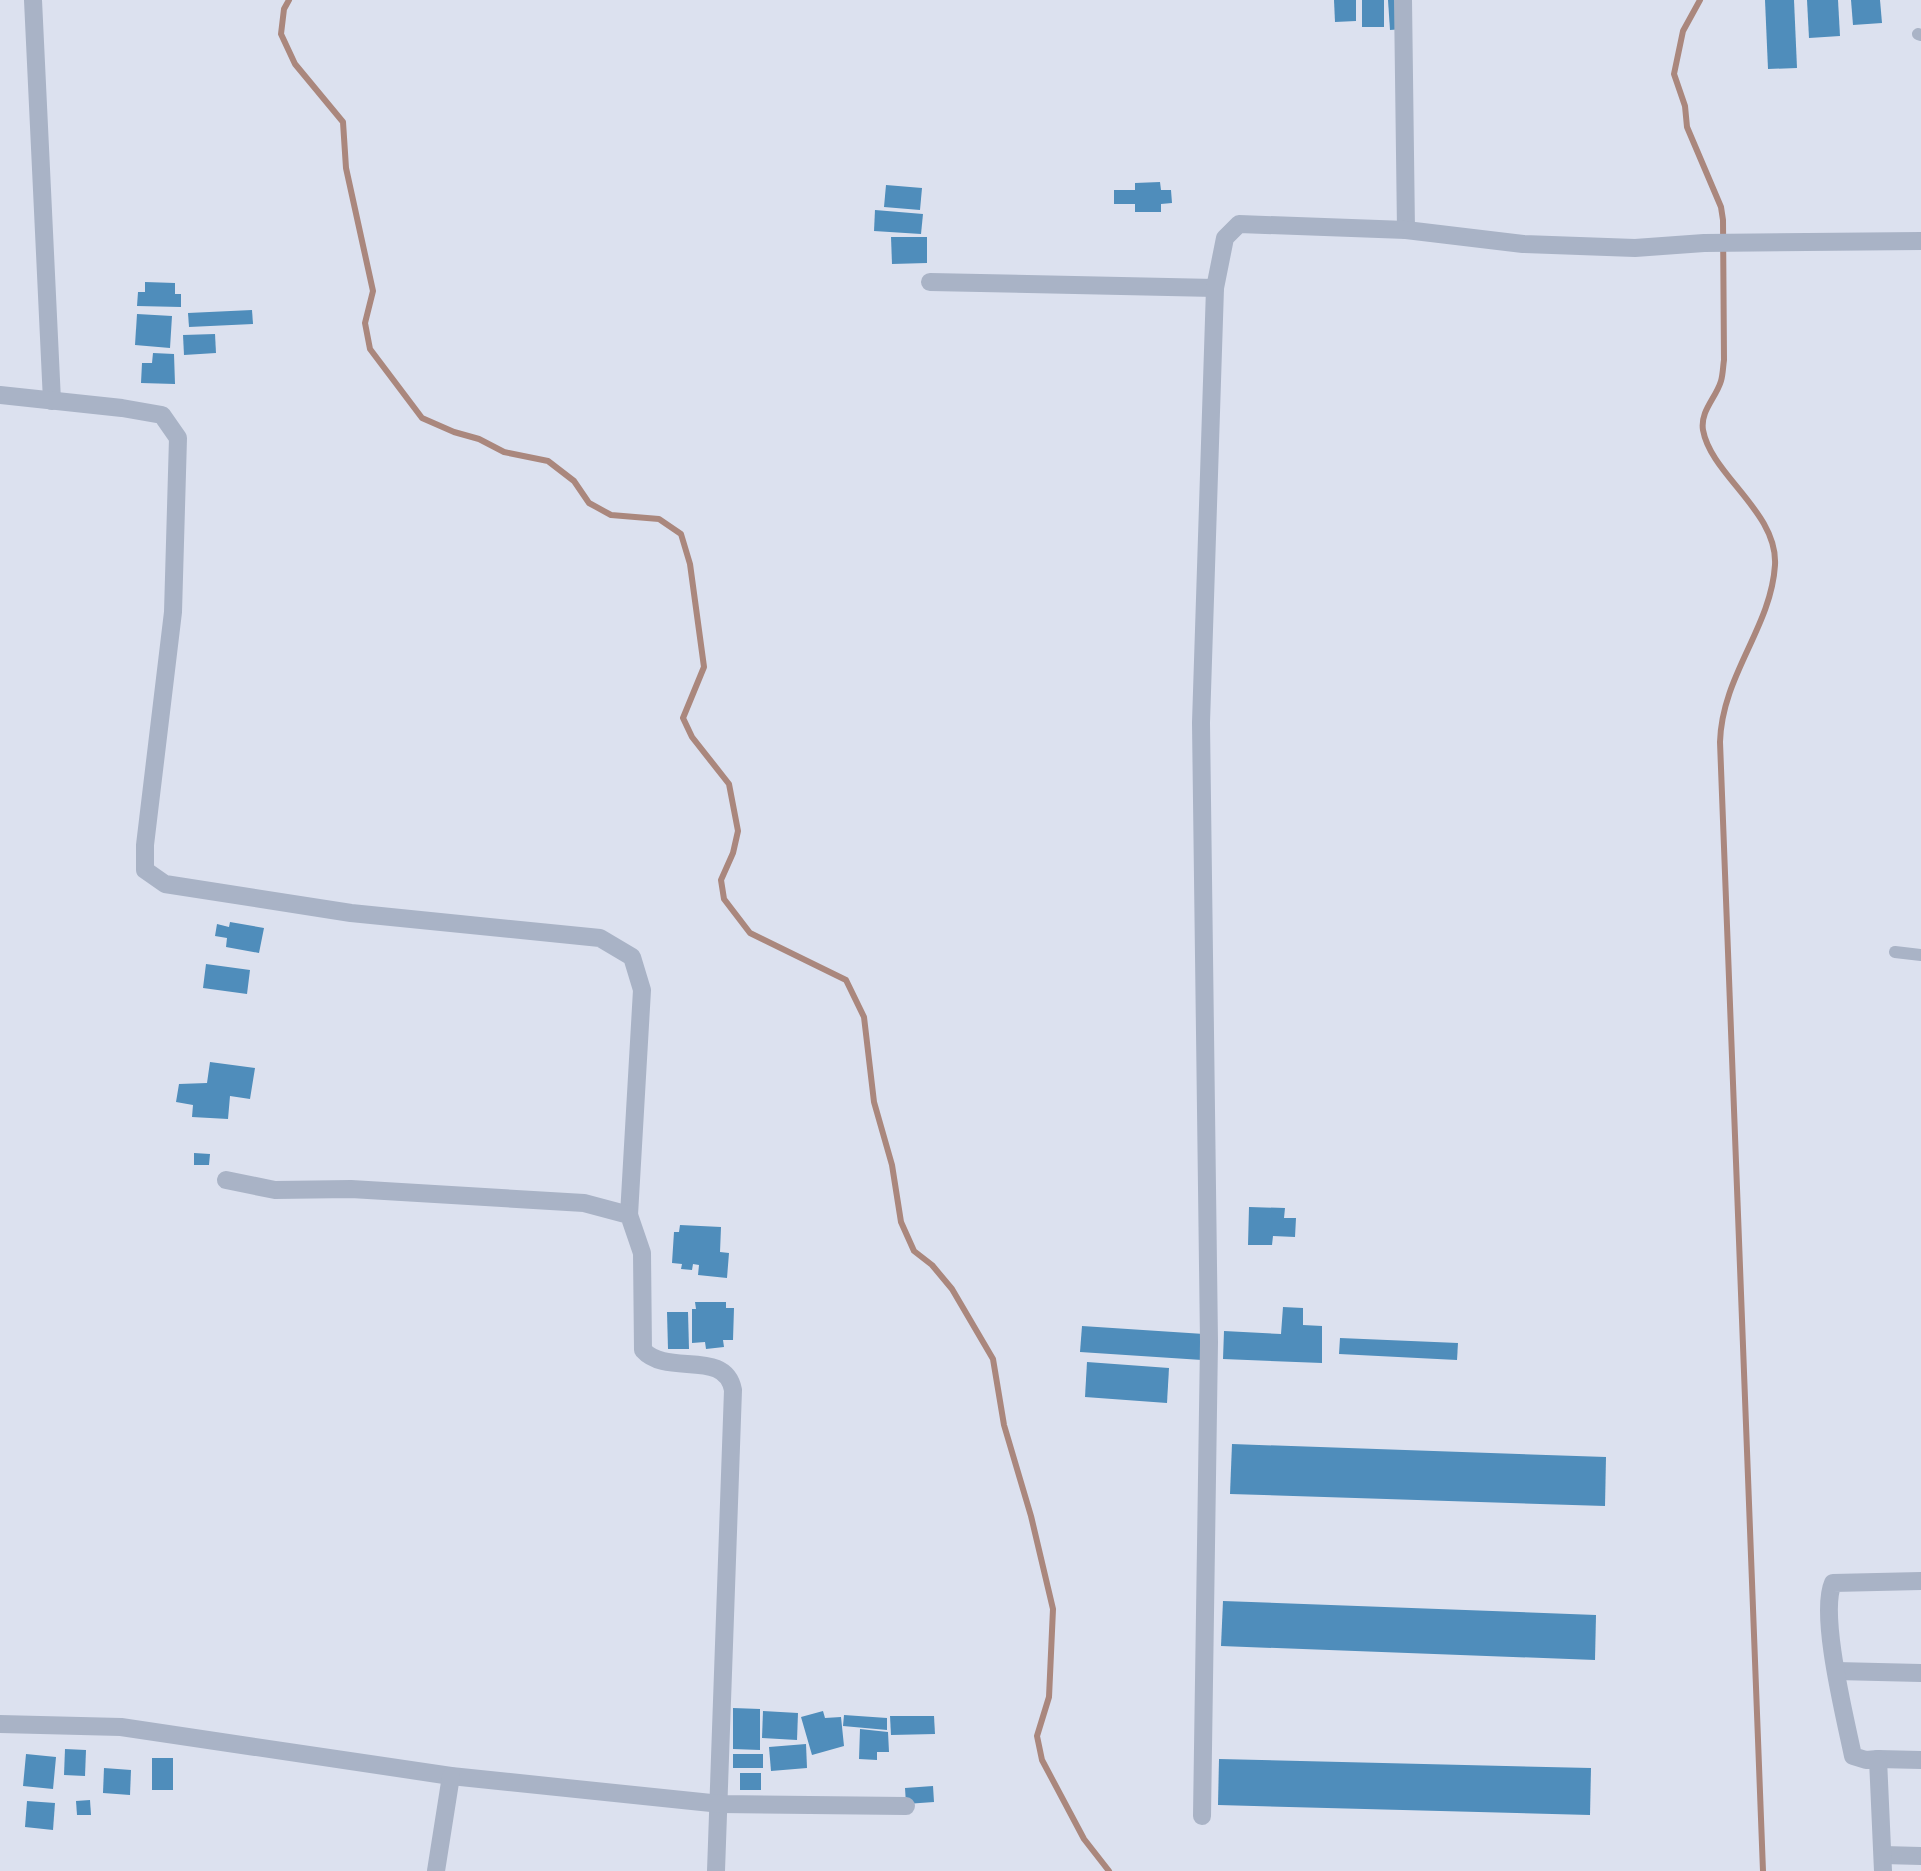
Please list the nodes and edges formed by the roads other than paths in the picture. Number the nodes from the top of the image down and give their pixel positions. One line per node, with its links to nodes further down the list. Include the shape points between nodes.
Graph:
1 (33, 0): 8 (street)
2 (1404, 0): 3 (street)
3 (1406, 230): 4 (street, via 1523,244 1635,248); 6 (street, via 1239,224 1225,238)
4 (1921, 240)
5 (930, 282): 6 (street)
6 (1215, 288): 22 (street, via 1200,723 1209,1342)
7 (0, 395): 8 (street)
8 (52, 401): 12 (street, via 162,415 178,438 173,612 145,870 165,884 351,913 600,938 632,957 642,990)
9 (1895, 952): 10 (lane)
10 (1921, 955)
11 (226, 1180): 12 (street, via 275,1190 351,1189 584,1203)
12 (629, 1214): 20 (street, via 642,1253 643,1350 655,1359 719,1367 731,1379 733,1390)
13 (1921, 1581): 14 (street, via 1833,1583 1827,1596)
14 (1836, 1671): 15 (street); 17 (street, via 1853,1756)
15 (1921, 1673)
16 (0, 1724): 19 (street, via 121,1727)
17 (1878, 1759): 18 (street); 24 (street)
18 (1921, 1760)
19 (450, 1776): 20 (street); 25 (street)
20 (721, 1804): 21 (street); 26 (street)
21 (906, 1806)
22 (1202, 1816)
23 (1921, 1856): 24 (street)
24 (1883, 1863)
25 (436, 1871)
26 (716, 1871)

